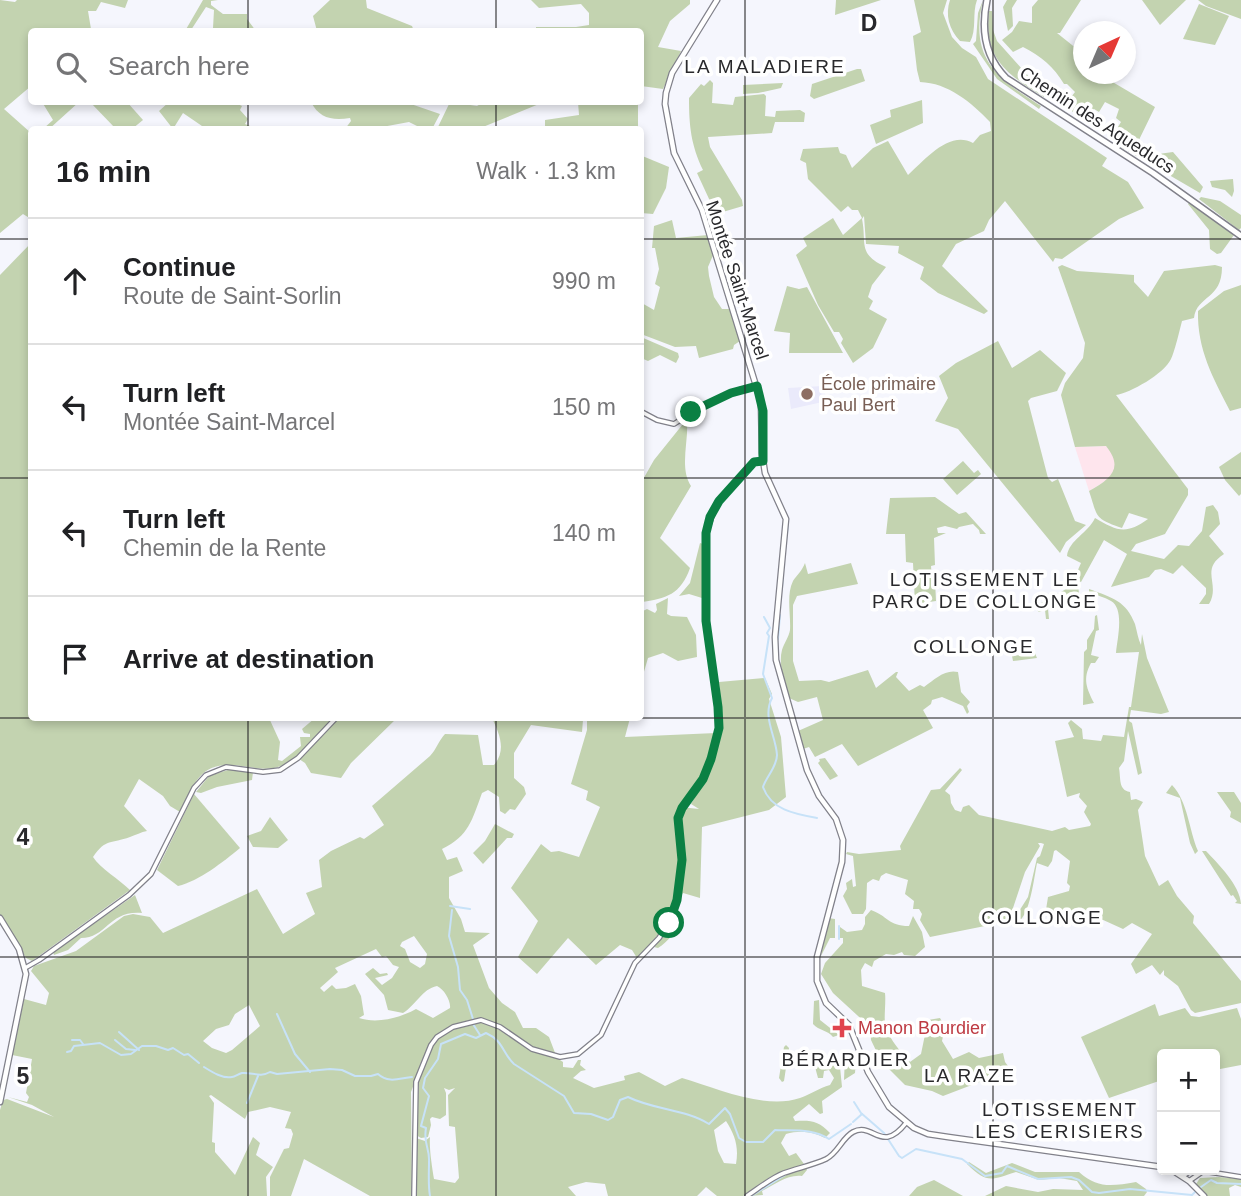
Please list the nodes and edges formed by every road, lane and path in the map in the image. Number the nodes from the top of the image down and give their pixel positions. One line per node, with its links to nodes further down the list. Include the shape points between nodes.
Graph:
1 (717, 0): 4 (main road, Montée Saint-Marcel, via 672,72 665,104 674,153 704,216)
2 (987, 0): 3 (main road, Chemin des Aqueducs, via 985,40 1006,78)
3 (1241, 236)
4 (757, 386): 5 (street, via 696,409 674,424); 6 (main road, Montée Saint-Marcel, via 763,411)
5 (644, 413)
6 (763, 461): 11 (main road, via 786,519 775,637 778,666 807,770 836,819 844,847 819,945 817,981 826,1003 849,1025 868,1072 889,1107); 18 (street, via 754,462 719,501 706,533 706,621 719,728 703,779 678,818 682,860 669,923 631,969 601,1035 578,1054 555,1056 532,1049 481,1020 453,1027 437,1037 416,1082)
7 (333, 721): 9 (street, via 280,770 226,767 206,775 145,881)
8 (0, 918): 9 (main road)
9 (25, 968): 10 (main road)
10 (0, 1102)
11 (906, 1123): 12 (main road, via 928,1133); 19 (street, via 891,1137 852,1132 828,1158 782,1174)
12 (1157, 1166)
13 (1220, 1174): 16 (street)
14 (1197, 1175): 17 (street)
15 (1184, 1176): 17 (main road)
16 (1241, 1177)
17 (1189, 1181): 20 (main road)
18 (414, 1196)
19 (747, 1196)
20 (1204, 1196)

